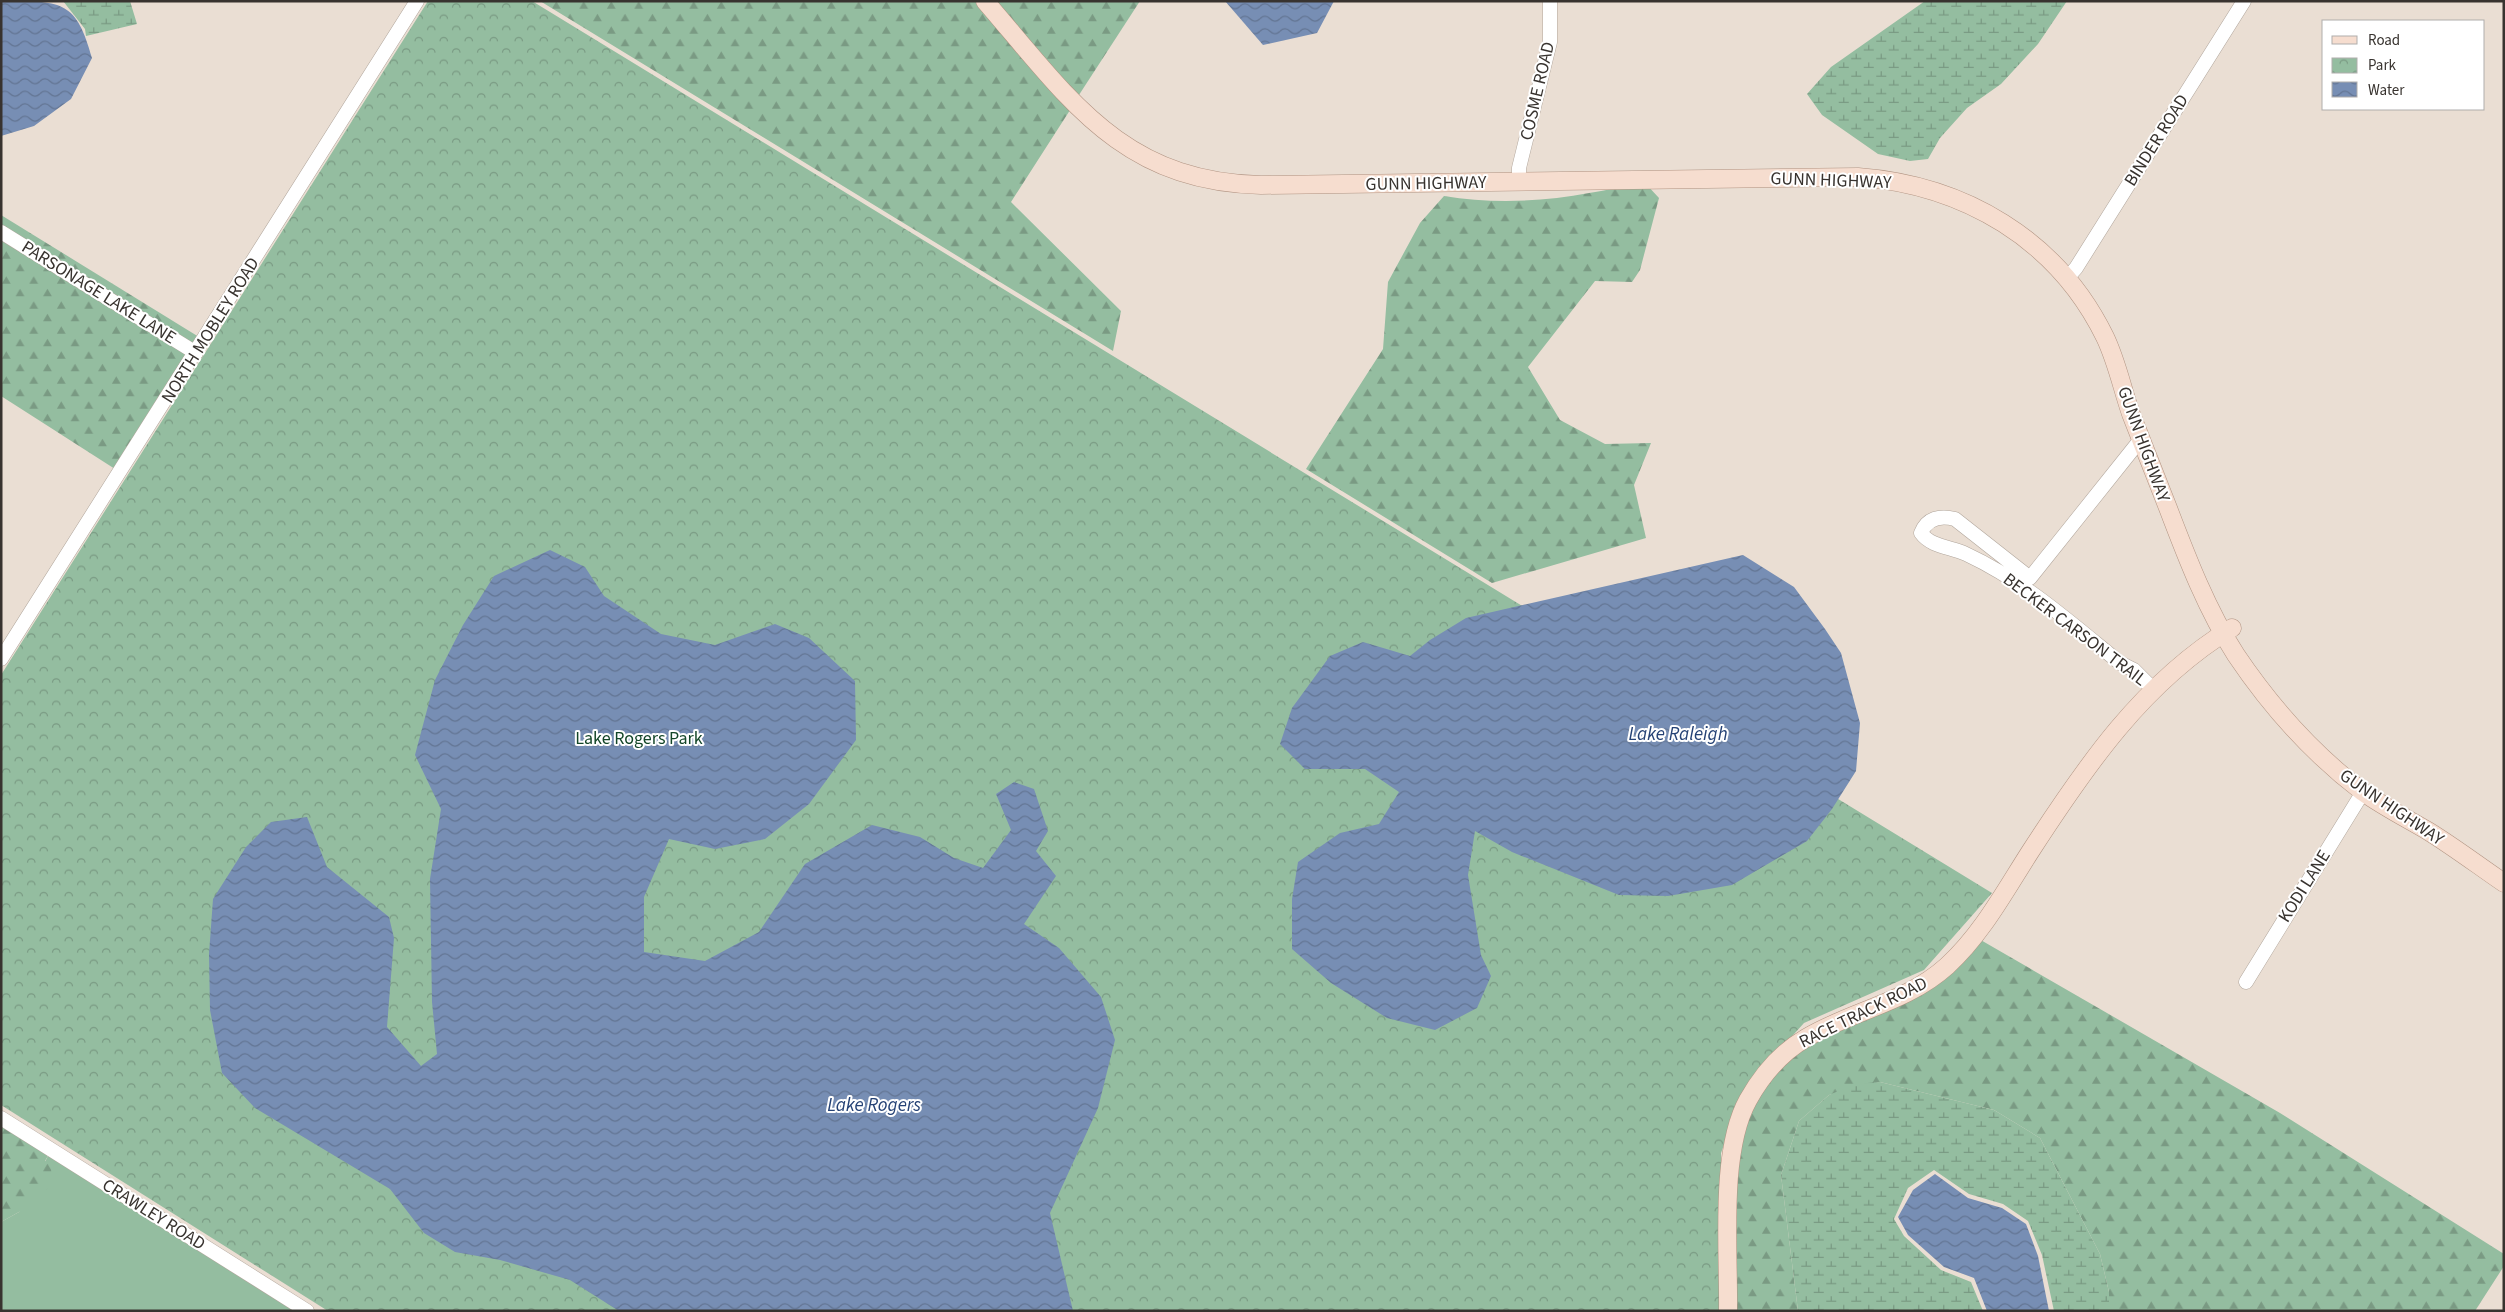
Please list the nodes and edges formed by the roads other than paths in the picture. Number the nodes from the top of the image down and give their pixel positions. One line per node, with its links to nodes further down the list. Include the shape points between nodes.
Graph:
1 (417, 1): 8 (street, NORTH MOBLEY ROAD)
2 (985, 1): 5 (main road, GUNN HIGHWAY, via 1091,120 1125,146 1178,172 1220,182 1254,185)
3 (1550, 1): 5 (street, COSME ROAD, via 1550,42 1519,168)
4 (2244, 1): 7 (street, BINDER ROAD)
5 (1519, 181): 7 (main road, GUNN HIGHWAY, via 1841,176 1892,180 1946,194 1992,216 2036,247)
6 (1, 232): 8 (street, PARSONAGE LAKE LANE)
7 (2067, 278): 9 (main road, GUNN HIGHWAY, via 2096,320)
8 (196, 353): 12 (street, NORTH MOBLEY ROAD)
9 (2116, 362): 10 (main road, GUNN HIGHWAY); 11 (main road, via 2134,398)
10 (2141, 440): 11 (main road, GUNN HIGHWAY, via 2191,567); 13 (street, BECKER CARSON TRAIL, via 2030,578 1955,519 1944,516 1929,521 1921,533 1926,539 1999,571 2040,598 2134,670)
11 (2228, 631): 13 (main road, RACE TRACK ROAD, via 2185,662); 14 (main road, GUNN HIGHWAY, via 2249,674 2289,723 2318,754); 15 (main road, via 2313,733 2341,760)
12 (1, 659)
13 (2154, 690): 20 (main road, RACE TRACK ROAD, via 2090,762 1983,924 1953,960 1905,995 1804,1039 1773,1065 1755,1089 1740,1117 1731,1157)
14 (2364, 792): 15 (main road, GUNN HIGHWAY); 17 (street, KODI LANE)
15 (2430, 832): 16 (main road, GUNN HIGHWAY)
16 (2504, 883)
17 (2246, 982)
18 (1, 1118): 19 (street, CRAWLEY ROAD)
19 (307, 1311)
20 (1728, 1311)

